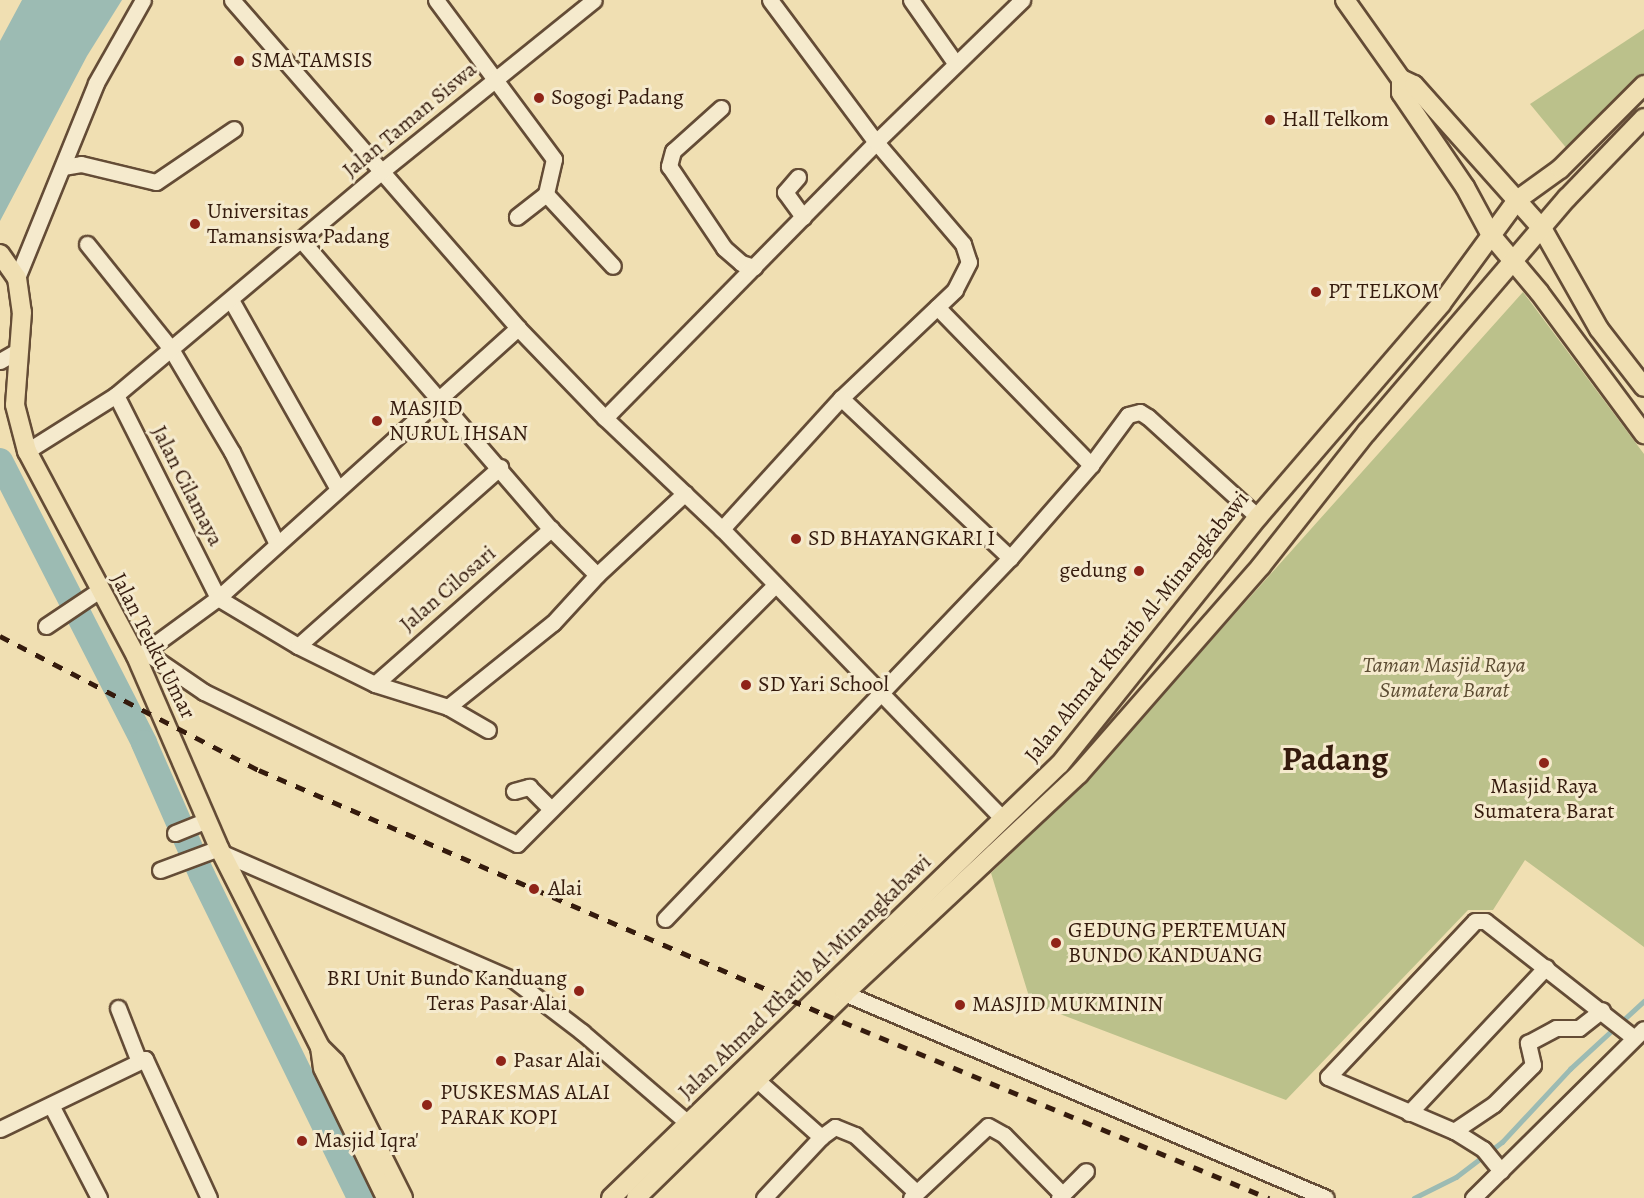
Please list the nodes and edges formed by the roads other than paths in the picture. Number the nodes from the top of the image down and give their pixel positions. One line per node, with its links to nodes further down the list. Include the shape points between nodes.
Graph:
1 (143, 0): 17 (street, via 96,83)
2 (232, 0): 18 (street)
3 (436, 0): 10 (street)
4 (594, 0): 10 (street, Jalan Taman Siswa)
5 (770, 0): 16 (street)
6 (911, 0): 9 (street)
7 (1022, 0): 9 (street)
8 (1351, 2): 11 (main road)
9 (956, 64): 16 (street)
10 (496, 78): 18 (street, Jalan Taman Siswa); 20 (street, via 554,159)
11 (1401, 79): 21 (main road, via 1414,85); 25 (main road, via 1401,93 1465,187)
12 (1644, 85): 21 (main road, Jalan Ahmad Khatib Al-Minangkabawi, via 1548,179)
13 (721, 108): 31 (street, via 673,151 669,166 724,248 741,263)
14 (1644, 118): 24 (main road, Jalan Ahmad Khatib Al-Minangkabawi, via 1567,198)
15 (234, 129): 17 (street, via 156,182 81,164)
16 (876, 142): 23 (street); 34 (street, via 963,244 969,262 966,274)
17 (63, 167): 32 (street)
18 (382, 171): 26 (street, Jalan Taman Siswa); 35 (street)
19 (798, 177): 23 (street, via 785,192)
20 (546, 194): 22 (street); 30 (street)
21 (1517, 200): 24 (main road); 25 (main road, Jalan Ahmad Khatib Al-Minangkabawi)
22 (517, 217)
23 (803, 217): 31 (street)
24 (1544, 230): 29 (main road, Jalan Ahmad Khatib Al-Minangkabawi); 39 (main road, via 1599,329)
25 (1491, 235): 29 (main road); 50 (main road, Jalan Ahmad Khatib Al-Minangkabawi, via 1441,304)
26 (302, 241): 33 (street, Jalan Taman Siswa); 41 (street)
27 (87, 244): 36 (street)
28 (1, 255): 32 (main road, Jalan Teuku Umar)
29 (1514, 264): 44 (main road); 65 (main road, Jalan Ahmad Khatib Al-Minangkabawi, via 1367,432 1260,566)
30 (613, 266)
31 (754, 267): 43 (street)
32 (16, 278): 37 (main road, Jalan Teuku Umar, via 22,312)
33 (231, 300): 36 (street, Jalan Taman Siswa); 48 (street)
34 (938, 307): 42 (street); 46 (street)
35 (518, 328): 41 (street); 43 (street)
36 (171, 349): 40 (street, Jalan Taman Siswa); 53 (street, via 232,452)
37 (19, 350): 38 (street); 45 (main road, Jalan Teuku Umar, via 15,405)
38 (0, 361)
39 (1644, 387)
40 (116, 395): 45 (street, Jalan Taman Siswa); 58 (street, Jalan Cilamaya)
41 (439, 398): 47 (street); 48 (street)
42 (841, 398): 52 (street); 54 (street)
43 (605, 418): 49 (street)
44 (1644, 434)
45 (27, 451): 57 (main road, Jalan Teuku Umar)
46 (1091, 465): 50 (street, via 1128,415 1140,412); 54 (street)
47 (500, 466): 51 (street); 60 (street)
48 (338, 489): 53 (street)
49 (685, 493): 52 (street); 55 (street)
50 (1258, 517): 62 (main road, Jalan Ahmad Khatib Al-Minangkabawi)
51 (550, 528): 55 (street); 63 (street, Jalan Cilosari)
52 (722, 529): 56 (street)
53 (277, 544): 58 (street)
54 (1010, 558): 64 (street)
55 (597, 575): 66 (street, via 553,623)
56 (775, 585): 64 (street); 69 (street)
57 (93, 594): 59 (street); 61 (main road, Jalan Teuku Umar)
58 (218, 598): 60 (street); 61 (street)
59 (51, 621)
60 (297, 646): 63 (street)
61 (141, 654): 69 (street, via 204,692 510,842 524,840); 71 (main road, Jalan Teuku Umar)
62 (1128, 680): 65 (main road); 70 (main road, Jalan Ahmad Khatib Al-Minangkabawi, via 1060,764)
63 (375, 684): 66 (street)
64 (880, 693): 70 (street); 75 (street)
65 (1147, 697): 77 (main road, Jalan Ahmad Khatib Al-Minangkabawi, via 1079,774)
66 (448, 707): 67 (street)
67 (478, 730)
68 (514, 791): 69 (street, via 529,787)
69 (551, 809)
70 (1003, 819): 77 (main road, Jalan Ahmad Khatib Al-Minangkabawi)
71 (201, 822): 72 (street); 73 (main road, Jalan Teuku Umar)
72 (177, 832)
73 (216, 851): 74 (street); 80 (main road, Jalan Teuku Umar); 86 (street, via 514,980 582,1032)
74 (160, 870)
75 (665, 919)
76 (1546, 967): 79 (street); 84 (street); 84 (street, via 1485,921 1475,921 1328,1077)
77 (837, 990): 82 (main road, Jalan Ahmad Khatib Al-Minangkabawi); 86 (main road, Jalan Ahmad Khatib Al-Minangkabawi); 100 (street)
78 (118, 1008): 81 (street)
79 (1624, 1025): 87 (street, via 1556,1028 1528,1043 1533,1065 1494,1104); 89 (street)
80 (320, 1047): 95 (main road, Jalan Teuku Umar, via 323,1068); 96 (main road, Jalan Teuku Umar, via 335,1062)
81 (138, 1059): 83 (street); 94 (street, via 149,1063)
82 (757, 1080): 86 (main road, Jalan Ahmad Khatib Al-Minangkabawi); 88 (street)
83 (51, 1105): 85 (street); 93 (street)
84 (1409, 1113): 87 (street)
85 (0, 1130)
86 (695, 1130): 97 (main road, Jalan Ahmad Khatib Al-Minangkabawi); 98 (main road, Jalan Ahmad Khatib Al-Minangkabawi)
87 (1454, 1131): 89 (street, via 1483,1149)
88 (821, 1137): 91 (street, via 835,1127 855,1135); 99 (street)
89 (1497, 1166): 101 (street)
90 (1086, 1171): 92 (street)
91 (913, 1195): 92 (street, via 988,1126 1004,1135)
92 (1060, 1196)
93 (99, 1198)
94 (209, 1198)
95 (386, 1198)
96 (403, 1198)
97 (611, 1198)
98 (636, 1198)
99 (764, 1198)
100 (1324, 1198)
101 (1473, 1198)

